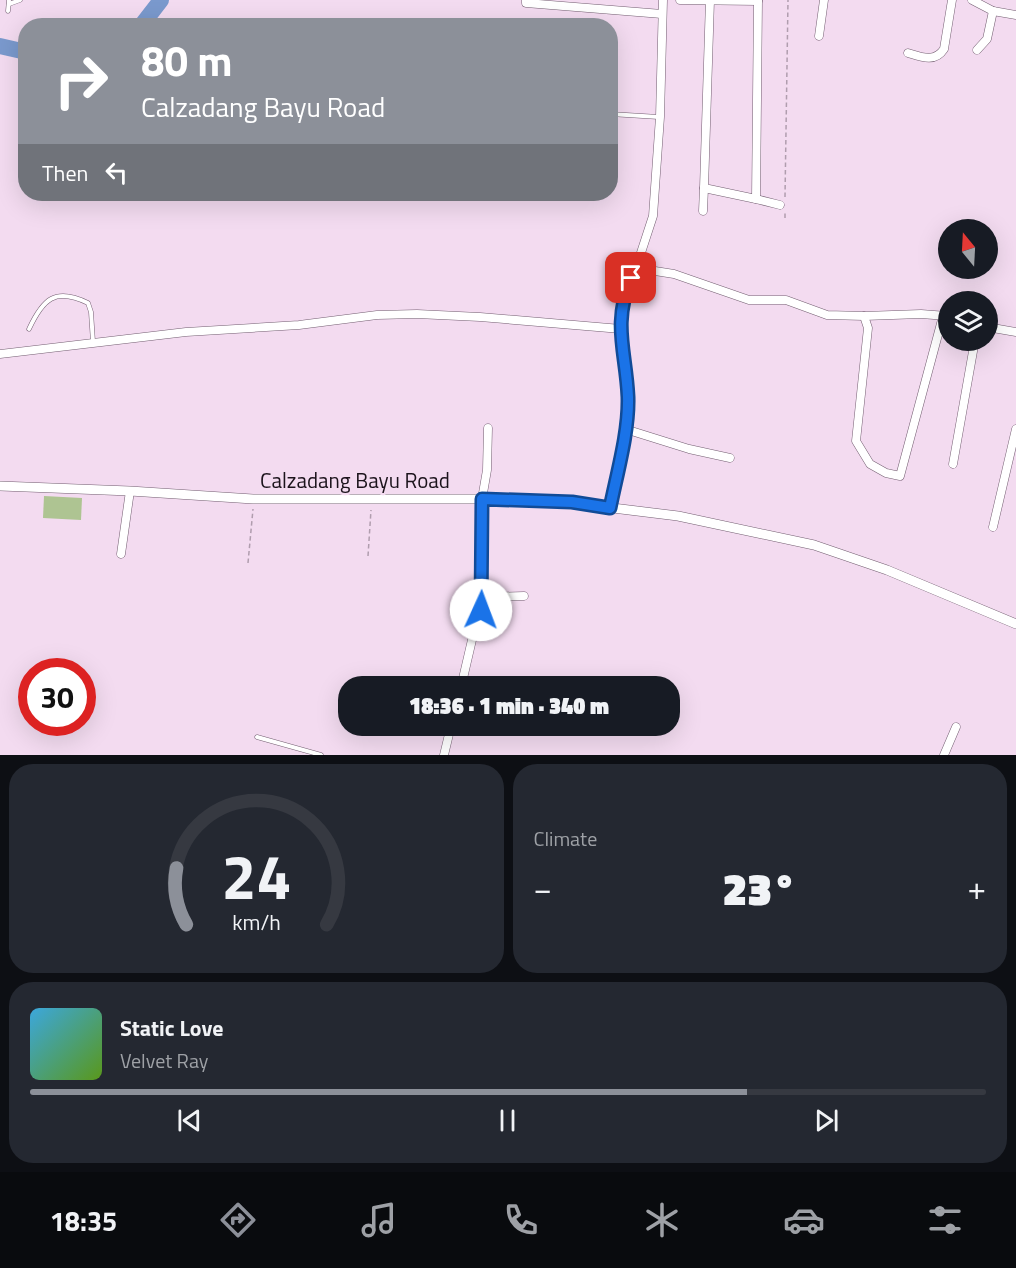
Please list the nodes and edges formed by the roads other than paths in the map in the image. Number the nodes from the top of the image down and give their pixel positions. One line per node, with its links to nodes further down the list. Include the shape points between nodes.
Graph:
1 (20, 0): 10 (lane)
2 (525, 0): 13 (street)
3 (663, 0): 13 (street)
4 (680, 0): 5 (street)
5 (710, 0): 6 (street); 20 (street)
6 (758, 0): 21 (street)
7 (824, 0): 15 (street)
8 (952, 0): 17 (street, via 940,54 925,59)
9 (972, 0): 12 (street)
10 (9, 2): 11 (lane)
11 (8, 11)
12 (993, 11): 14 (street); 16 (street, via 987,39)
13 (662, 14): 19 (street)
14 (1016, 15)
15 (819, 36)
16 (977, 50)
17 (908, 53)
18 (618, 114): 19 (lane)
19 (660, 117): 24 (street, via 653,216)
20 (704, 188): 21 (street); 23 (street)
21 (756, 199): 22 (street)
22 (780, 205)
23 (703, 211)
24 (636, 268): 26 (street, via 675,274 749,300 786,300 828,315); 28 (street, via 623,297)
25 (938, 315): 26 (street)
26 (864, 316): 32 (street, via 868,328 856,441 870,464 886,473 900,476)
27 (29, 329): 31 (lane, via 37,312 49,300 74,297 88,303)
28 (621, 329): 31 (street, via 417,314); 36 (street, via 628,398)
29 (998, 329): 30 (street)
30 (1016, 332)
31 (93, 342): 34 (street)
32 (938, 344)
33 (973, 351): 39 (street)
34 (0, 354)
35 (488, 429): 42 (street)
36 (625, 429): 38 (street); 43 (street)
37 (1016, 429): 44 (street)
38 (730, 458)
39 (953, 464)
40 (0, 486): 41 (street, Calzadang Bayu Road)
41 (130, 491): 42 (street, Calzadang Bayu Road, via 254,499); 45 (street)
42 (482, 499): 43 (street, Calzadang Bayu Road, via 572,502); 47 (street)
43 (610, 508): 48 (street, Calzadang Bayu Road, via 678,516 814,544)
44 (993, 527)
45 (121, 554)
46 (524, 596): 47 (street)
47 (482, 597): 49 (street)
48 (1016, 624)
49 (464, 676)
50 (956, 727): 55 (street)
51 (449, 736): 54 (street)
52 (257, 737): 53 (lane)
53 (321, 755)
54 (444, 755)
55 (944, 755)

